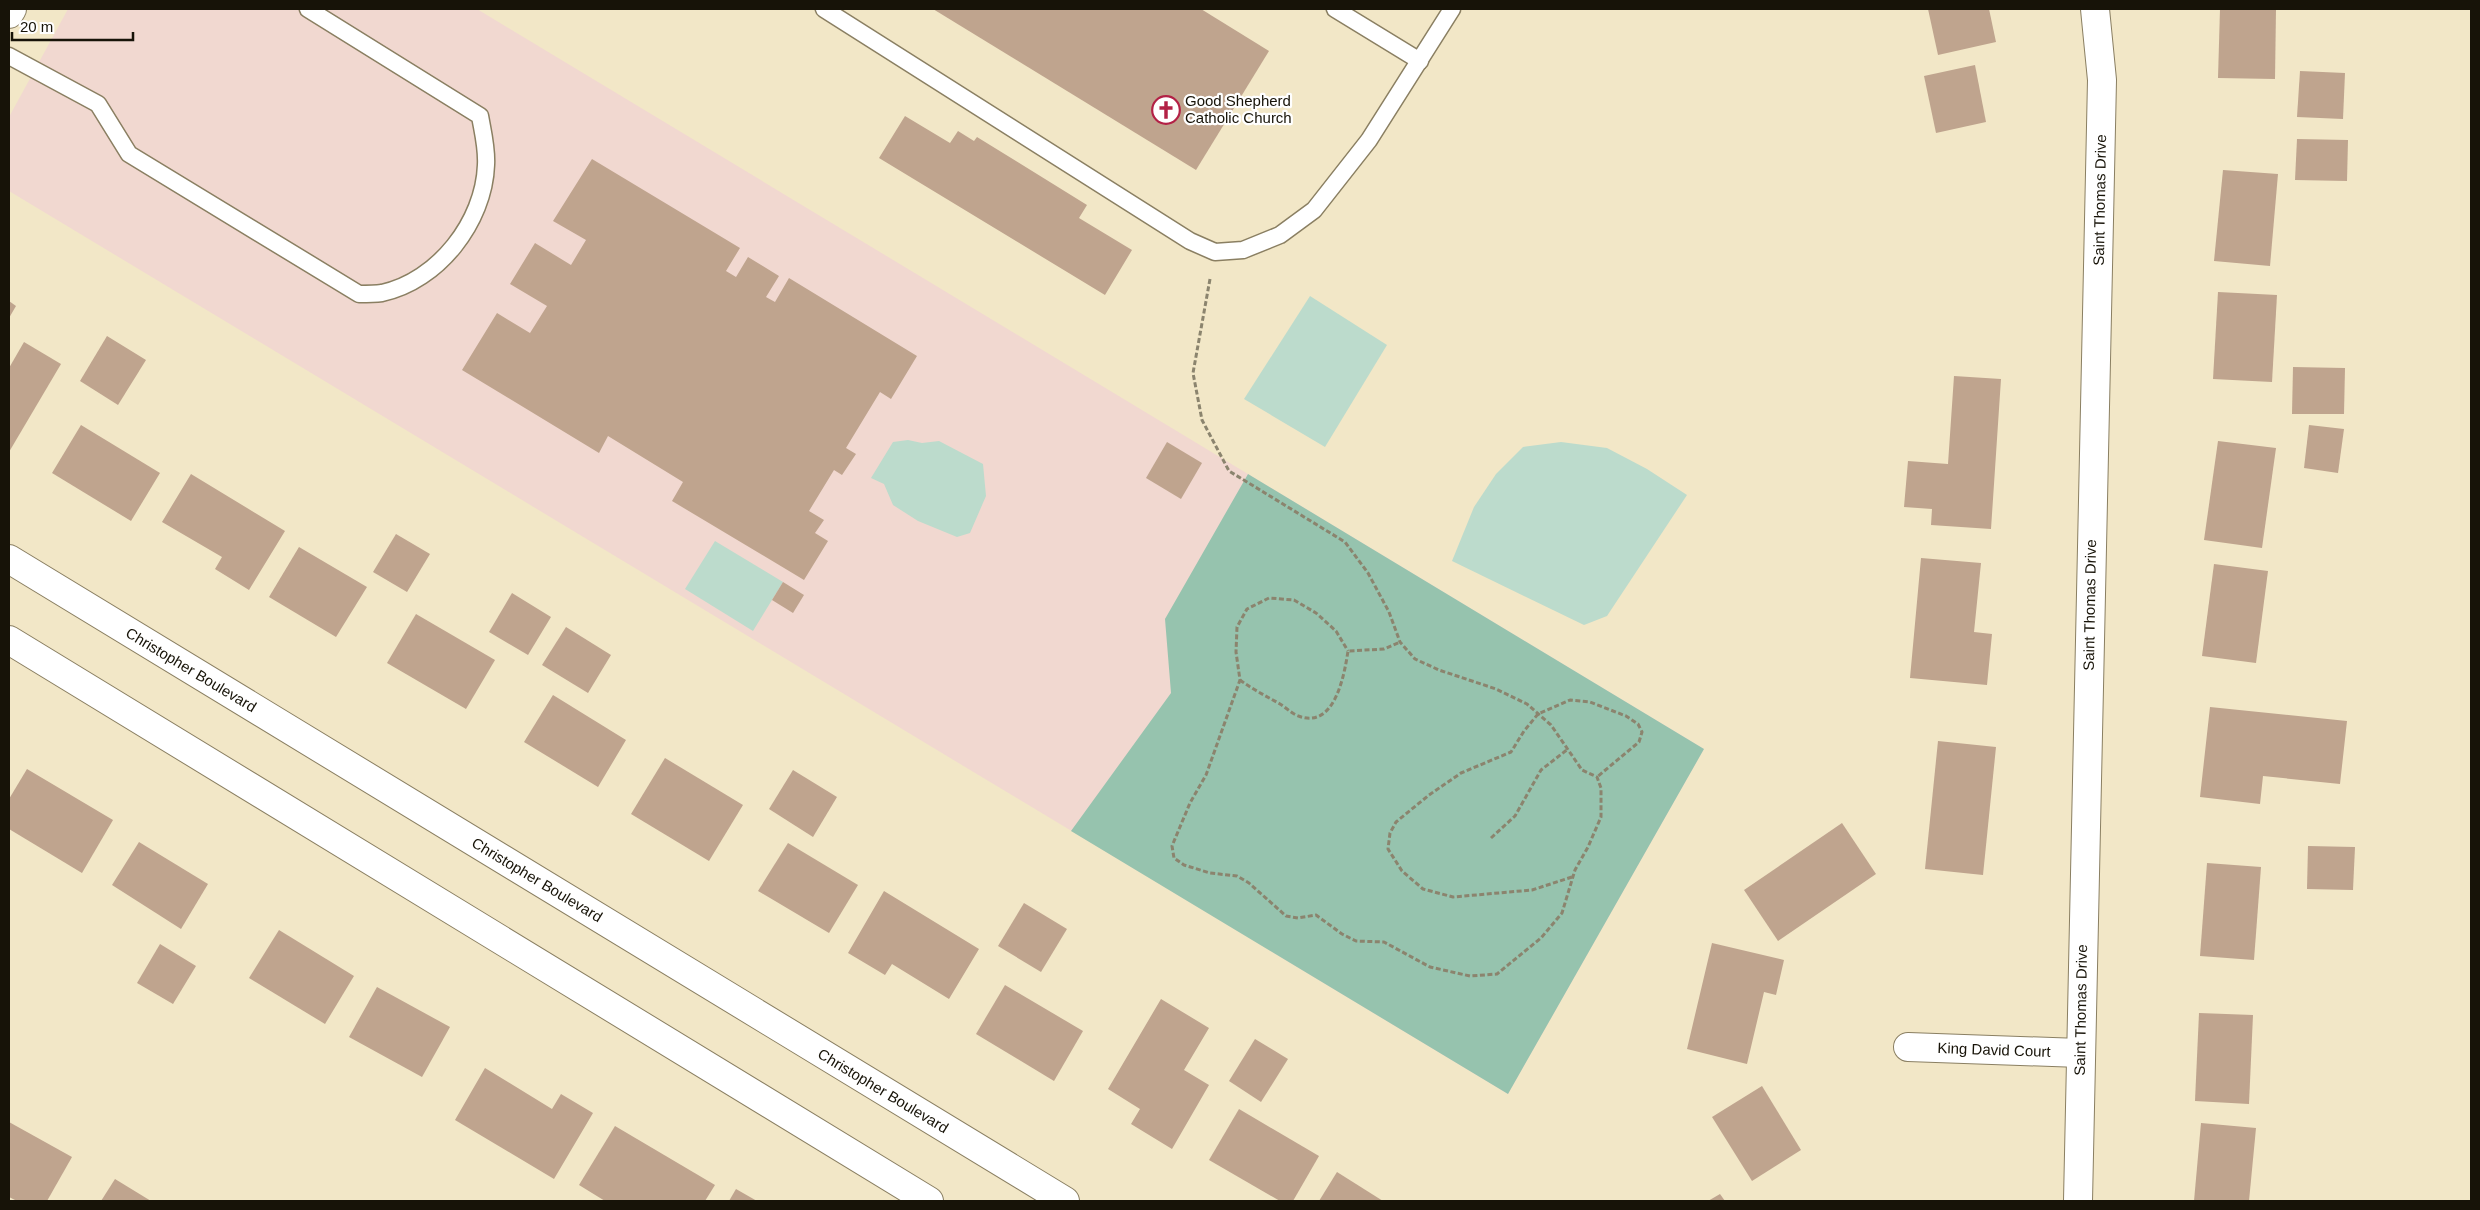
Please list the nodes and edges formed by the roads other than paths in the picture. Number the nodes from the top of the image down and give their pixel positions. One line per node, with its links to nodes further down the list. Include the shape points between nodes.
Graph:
1 (12, 9): 7 (street)
2 (308, 9): 8 (lane, via 480,116 486,166 483,189 466,232 431,268 409,282 382,292 359,294 129,154 98,104)
3 (824, 9): 9 (lane, via 1181,236 1215,252 1243,250 1280,235 1314,210 1369,140)
4 (1335, 9): 9 (lane)
5 (1452, 9): 9 (lane)
6 (2095, 9): 13 (street, Saint Thomas Drive, via 2102,80)
7 (9, 14)
8 (9, 56)
9 (1420, 62)
10 (9, 559): 15 (street, Christopher Boulevard)
11 (9, 640): 14 (street)
12 (1908, 1047): 13 (street, King David Court)
13 (2080, 1053): 16 (street, Saint Thomas Drive)
14 (929, 1201)
15 (1065, 1201)
16 (2078, 1201)

